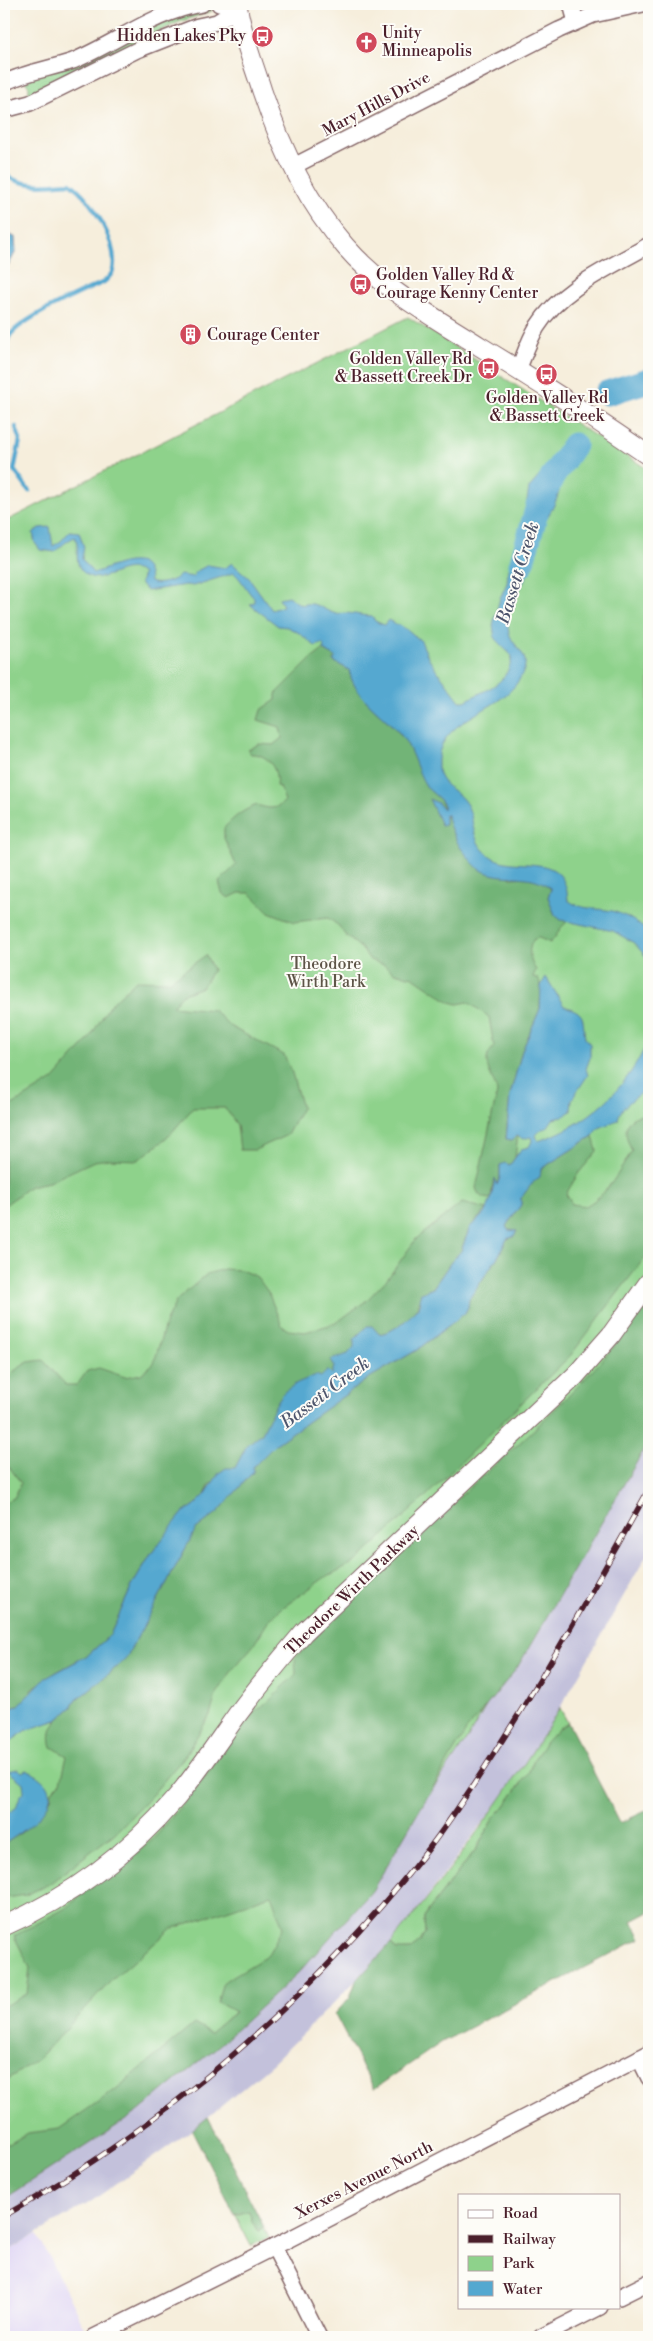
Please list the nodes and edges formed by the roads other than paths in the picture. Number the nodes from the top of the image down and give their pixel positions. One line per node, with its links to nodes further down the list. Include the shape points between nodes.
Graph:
1 (202, 4): 7 (street, via 166,15 74,60)
2 (219, 4): 5 (street)
3 (571, 4): 6 (street)
4 (643, 4): 6 (street, Mary Hills Drive)
5 (238, 7): 8 (street, via 217,22 198,26 137,50 30,103); 9 (street, via 265,101)
6 (576, 22): 9 (street, Mary Hills Drive)
7 (4, 83)
8 (4, 110)
9 (292, 167): 11 (street, via 324,220 371,272 424,311)
10 (649, 245): 11 (street, via 572,290 553,307 537,327)
11 (518, 370): 12 (street)
12 (649, 456)
13 (649, 1282): 14 (street, Theodore Wirth Parkway, via 575,1376 304,1632 177,1797 154,1822 91,1876)
14 (4, 1926)
15 (644, 2055): 16 (street); 17 (street, Xerxes Avenue North)
16 (649, 2078)
17 (274, 2247): 21 (street, Xerxes Avenue North); 22 (street)
18 (649, 2282): 19 (street)
19 (620, 2296)
20 (598, 2308): 23 (street)
21 (94, 2337)
22 (319, 2337)
23 (541, 2337)

